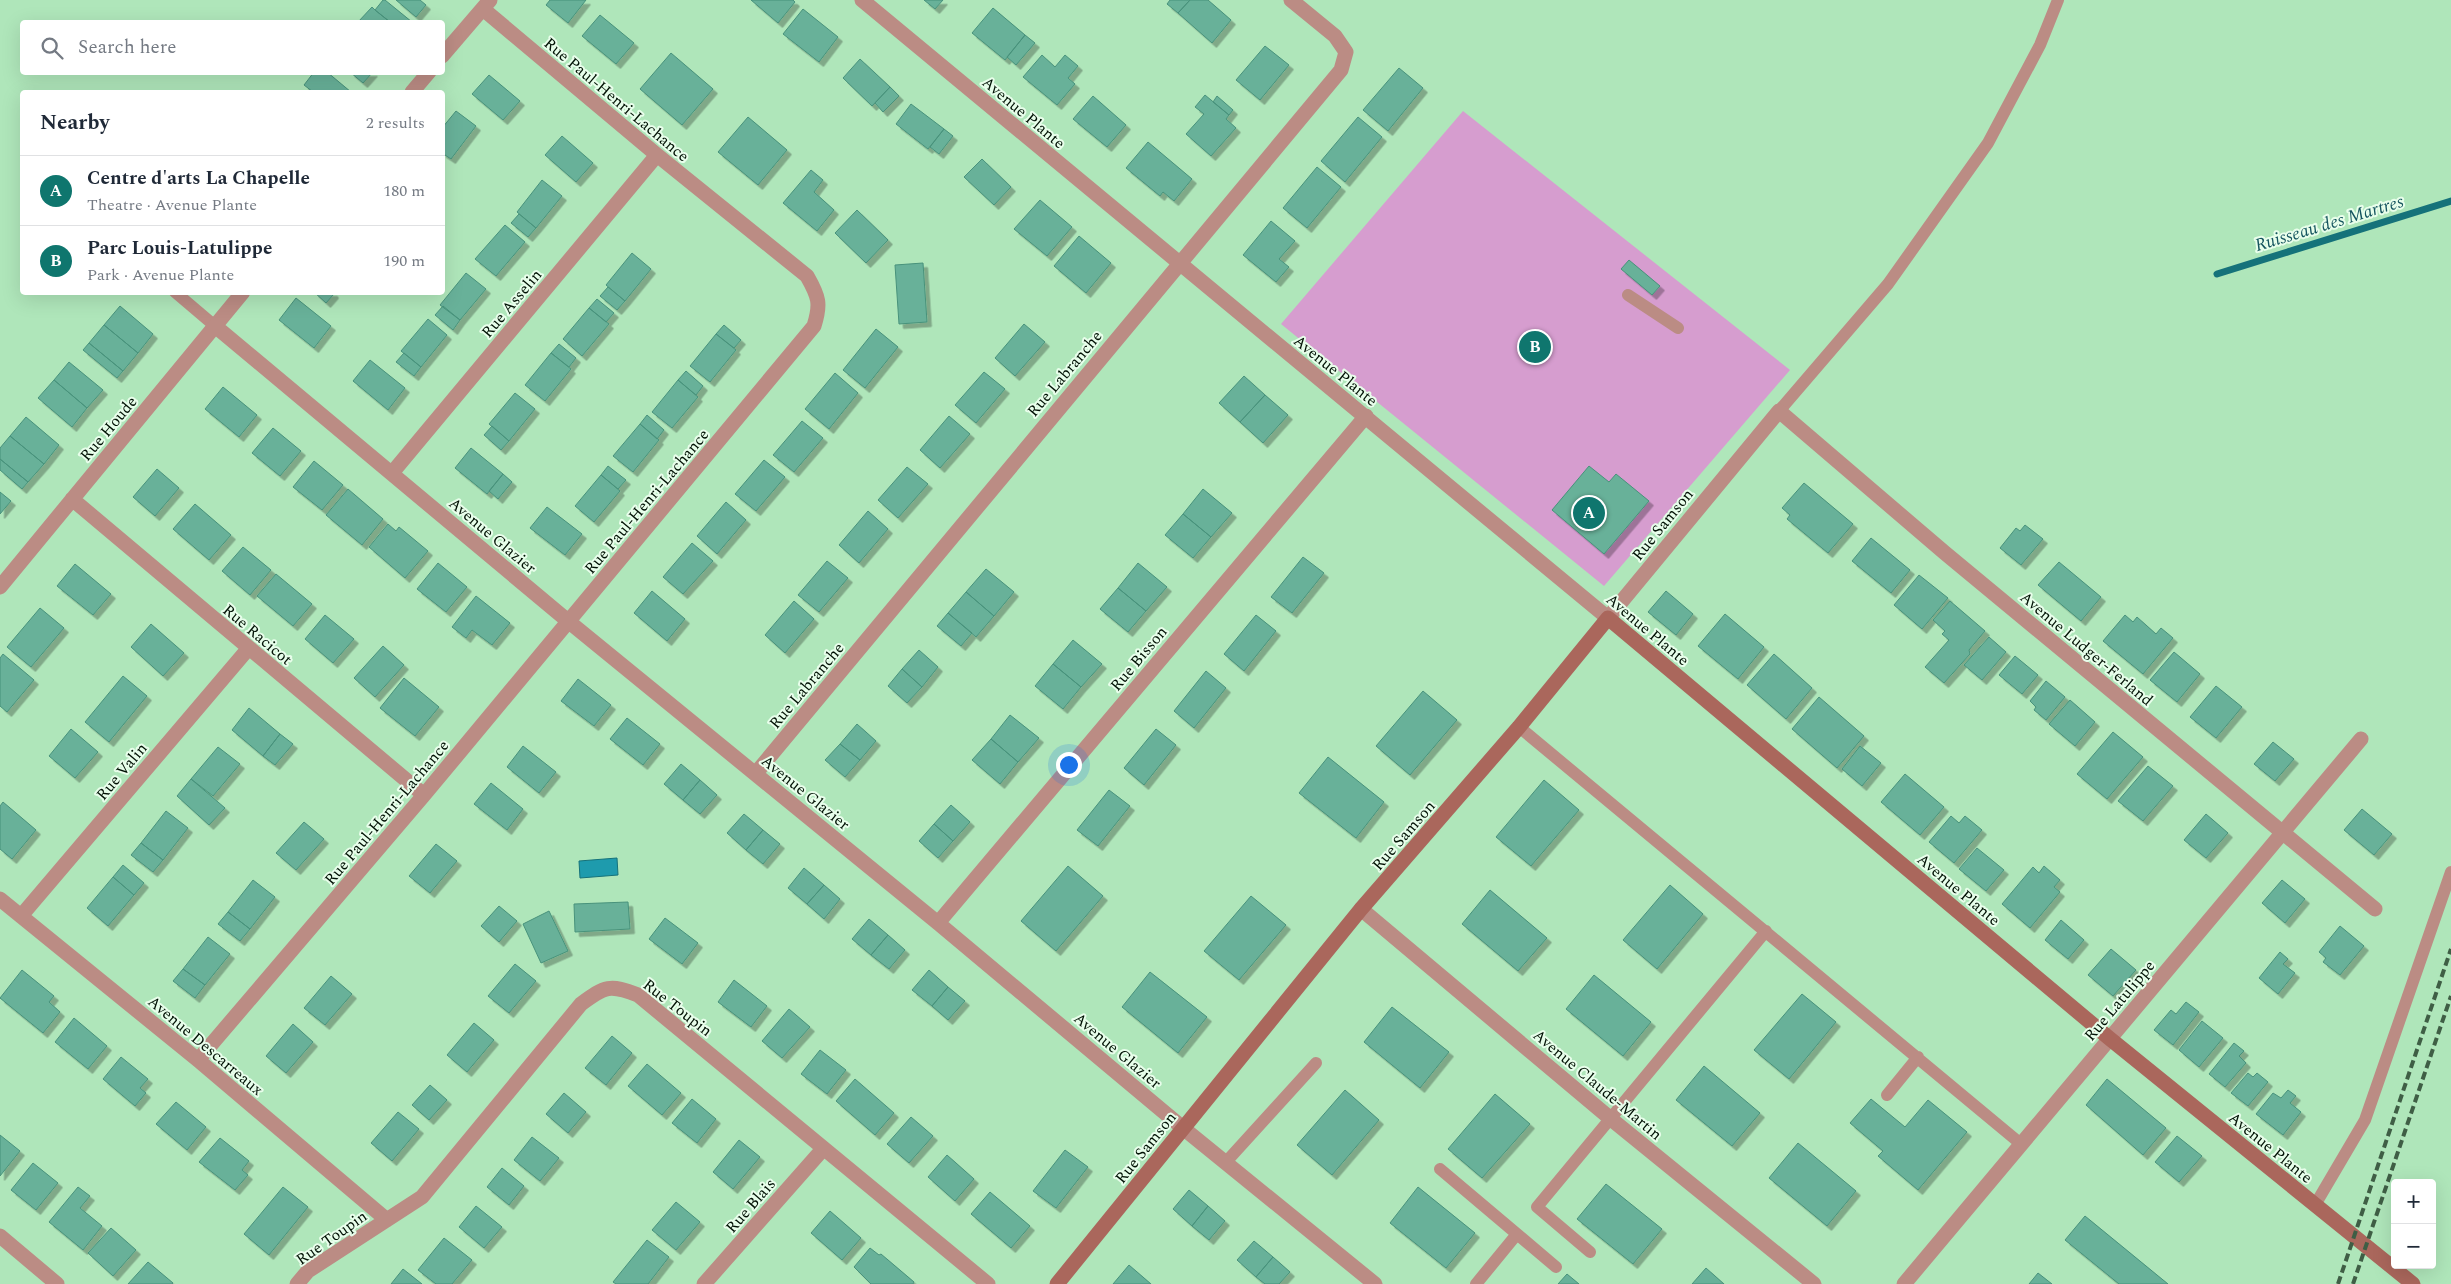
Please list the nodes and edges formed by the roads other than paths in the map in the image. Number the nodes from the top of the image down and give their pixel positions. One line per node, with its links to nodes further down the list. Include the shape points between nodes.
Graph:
1 (862, 0): 9 (street, Avenue Plante)
2 (1291, 0): 9 (street, Rue Labranche, via 1335,36 1346,52 1341,70)
3 (2058, 0): 15 (lane, via 2040,45 1988,143 1888,284)
4 (486, 4): 5 (street); 8 (street, Rue Paul-Henri-Lachance)
5 (445, 52)
6 (426, 75): 7 (street)
7 (414, 90)
8 (657, 155): 17 (street, Rue Asselin); 21 (street, Rue Paul-Henri-Lachance, via 807,276 820,308 814,326)
9 (1179, 263): 16 (street, Avenue Plante); 25 (street, Rue Labranche)
10 (179, 295): 13 (lane)
11 (241, 295): 13 (street, Rue Houde)
12 (1628, 295): 14 (lane)
13 (215, 326): 17 (street, Avenue Glazier); 18 (street, Rue Houde)
14 (1678, 328)
15 (1779, 411): 20 (street, Rue Samson); 27 (street, Avenue Ludger-Ferland)
16 (1366, 416): 20 (street, Avenue Plante); 33 (street, Rue Bisson)
17 (392, 473): 21 (street, Avenue Glazier)
18 (72, 499): 19 (street, Rue Houde); 22 (street, Rue Racicot)
19 (0, 587)
20 (1608, 618): 23 (street, Rue Samson); 35 (street, Avenue Plante)
21 (568, 621): 25 (street, Avenue Glazier); 26 (street, Rue Paul-Henri-Lachance)
22 (248, 649): 26 (street, Rue Racicot); 32 (street, Rue Valin)
23 (1519, 727): 30 (street, Rue Samson); 34 (lane)
24 (2361, 739): 27 (street, Rue Latulippe)
25 (756, 773): 33 (street, Avenue Glazier)
26 (424, 795): 37 (street, Rue Paul-Henri-Lachance)
27 (2282, 833): 31 (street, Avenue Ludger-Ferland); 35 (street, Rue Latulippe)
28 (2451, 872): 46 (lane, via 2365,1120)
29 (0, 899): 32 (street, Avenue Descarreaux)
30 (1361, 909): 40 (street, Avenue Claude-Martin); 41 (street, Rue Samson)
31 (2375, 909)
32 (21, 916): 37 (street, Avenue Descarreaux)
33 (938, 922): 41 (street, Avenue Glazier)
34 (1766, 931): 36 (lane); 40 (lane)
35 (2110, 1038): 42 (street, Rue Latulippe); 46 (street, Avenue Plante)
36 (1918, 1057): 39 (lane); 42 (lane)
37 (198, 1060): 47 (street, Avenue Descarreaux)
38 (1316, 1063): 44 (lane)
39 (1887, 1095)
40 (1611, 1119): 50 (lane, via 1537,1206); 59 (street, Avenue Claude-Martin)
41 (1183, 1128): 44 (street, Avenue Glazier); 56 (street, Rue Samson)
42 (2021, 1144): 60 (street, Rue Latulippe)
43 (823, 1149): 47 (street, Rue Toupin, via 638,995 617,987 598,991 581,1004 422,1197); 54 (street, Rue Blais); 55 (street, Rue Toupin)
44 (1226, 1162): 57 (street, Avenue Glazier)
45 (1440, 1169): 48 (lane)
46 (2315, 1205): 61 (street, Avenue Plante)
47 (387, 1220): 53 (street, Rue Toupin, via 308,1271)
48 (1517, 1234): 51 (lane); 58 (lane)
49 (0, 1236): 52 (street)
50 (1590, 1252)
51 (1556, 1267)
52 (57, 1284)
53 (297, 1284)
54 (704, 1284)
55 (988, 1284)
56 (1056, 1284)
57 (1375, 1284)
58 (1476, 1284)
59 (1814, 1284)
60 (1904, 1284)
61 (2413, 1284)

